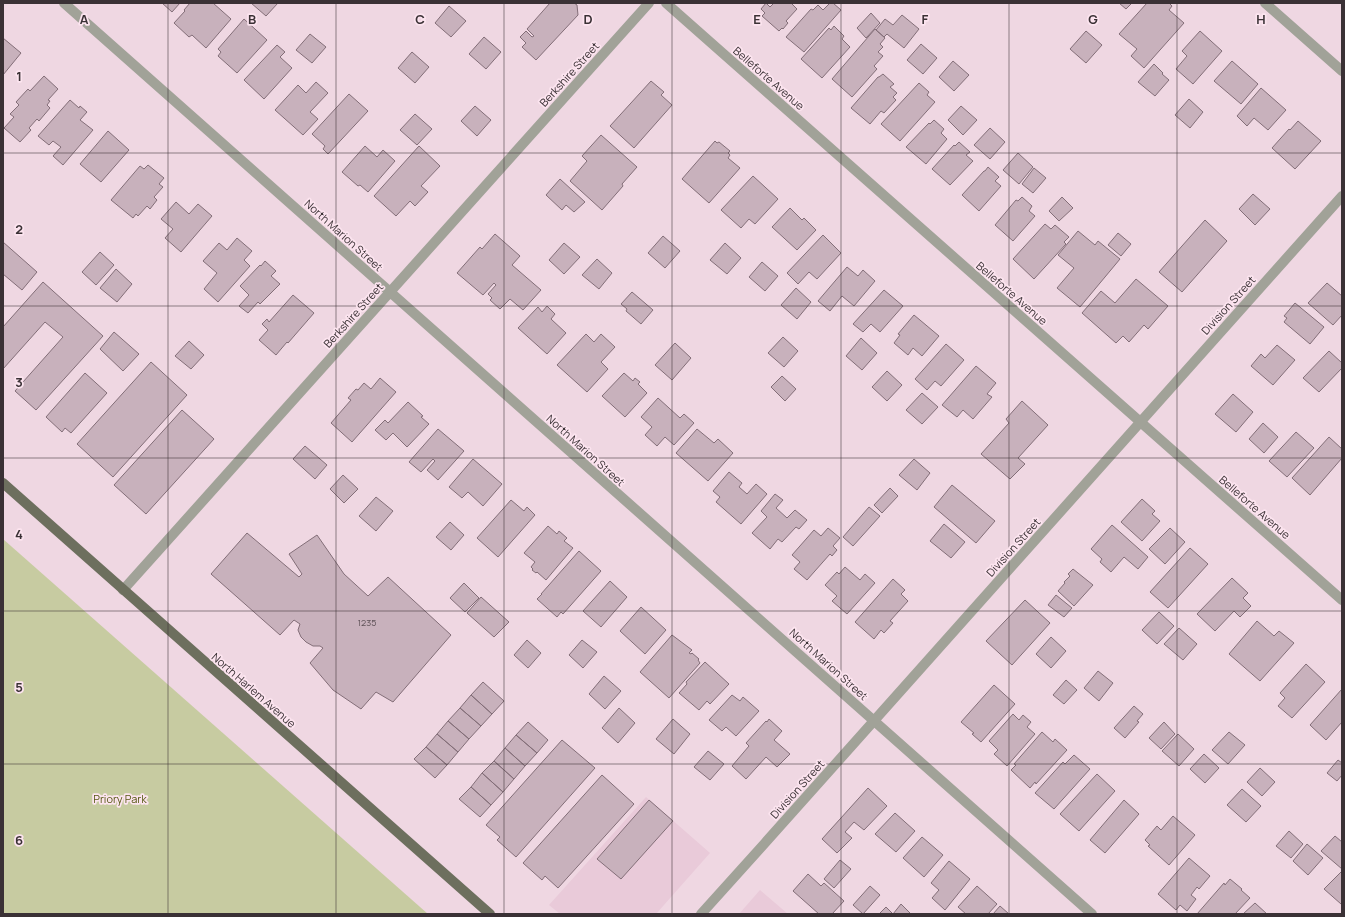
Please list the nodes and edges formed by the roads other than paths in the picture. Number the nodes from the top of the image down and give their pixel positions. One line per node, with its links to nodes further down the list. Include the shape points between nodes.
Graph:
1 (64, 3): 7 (street, North Marion Street)
2 (648, 3): 7 (street, Berkshire Street)
3 (666, 3): 8 (street, Belleforte Avenue)
4 (1265, 3): 5 (street)
5 (1342, 71)
6 (1342, 196): 8 (street, Division Street)
7 (390, 291): 10 (street, Berkshire Street); 12 (street, North Marion Street)
8 (1140, 422): 11 (street, Belleforte Avenue); 12 (street, Division Street)
9 (3, 484): 10 (main road, North Harlem Avenue)
10 (123, 590): 13 (main road, North Harlem Avenue)
11 (1342, 600)
12 (874, 721): 14 (street, Division Street); 15 (street, North Marion Street)
13 (490, 914)
14 (701, 914)
15 (1092, 914)

